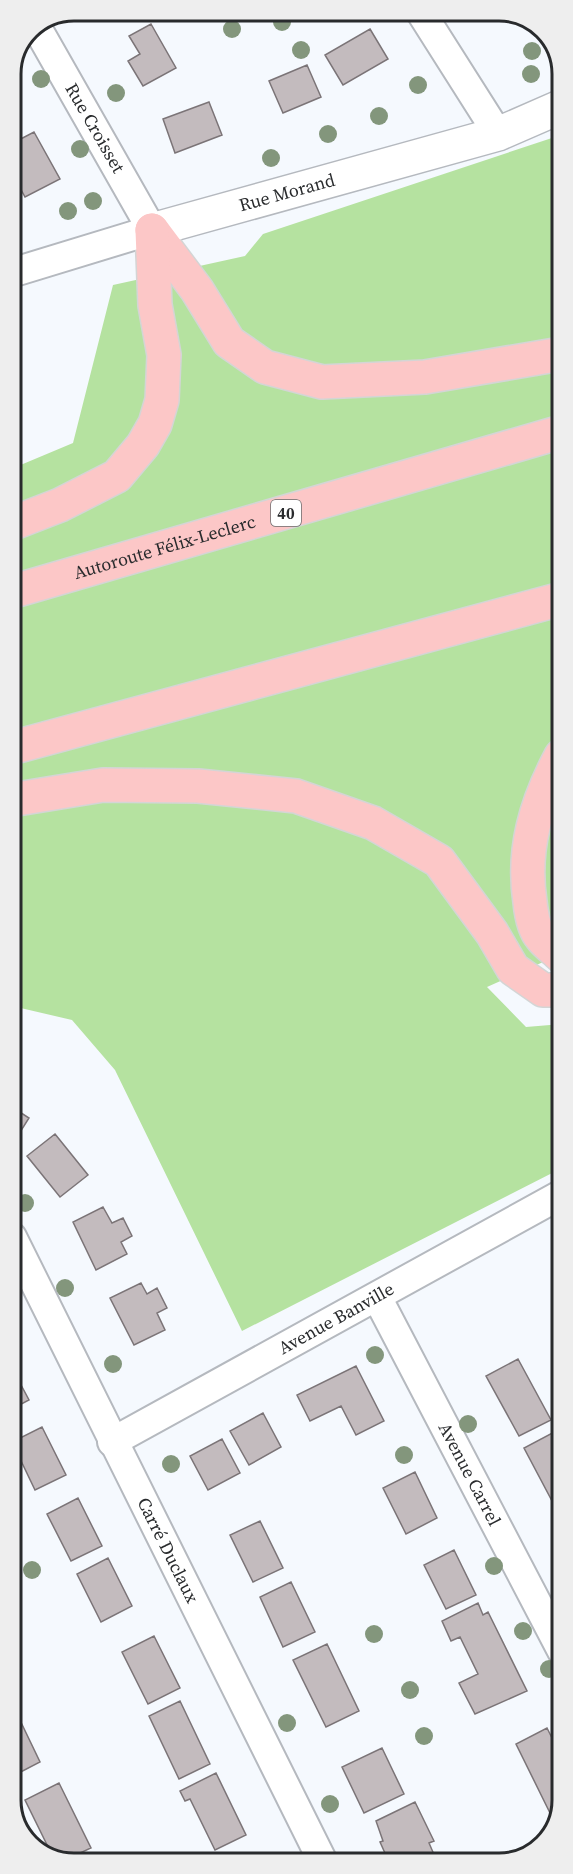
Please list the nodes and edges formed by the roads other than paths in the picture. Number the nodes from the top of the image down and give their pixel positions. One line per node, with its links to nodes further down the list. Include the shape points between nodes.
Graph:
1 (426, 21): 4 (street)
2 (41, 34): 5 (street, Rue Croisset)
3 (552, 111): 4 (street, Rue Morand)
4 (498, 134): 5 (street, Rue Morand)
5 (152, 230): 6 (street, Rue Morand); 7 (highway, via 229,342 265,368 322,382 425,377); 9 (highway, via 155,305 164,356 162,400 155,424 117,476)
6 (21, 270)
7 (552, 356)
8 (552, 435): 10 (highway, Autoroute Félix-Leclerc / 40)
9 (21, 520)
10 (21, 589)
11 (552, 601): 12 (highway)
12 (21, 745)
13 (552, 773): 15 (highway, via 528,838 526,879 540,937)
14 (21, 798): 16 (highway, via 103,785 198,786 296,796 340,811 373,823 439,861 492,933 513,969 543,990)
15 (552, 948)
16 (552, 990)
17 (552, 1200): 19 (street, Avenue Banville)
18 (21, 1255): 20 (street, Carré Duclaux)
19 (377, 1297): 20 (street, Avenue Banville); 21 (street, Avenue Carrel)
20 (112, 1442): 22 (street, Carré Duclaux)
21 (552, 1632)
22 (318, 1853)

